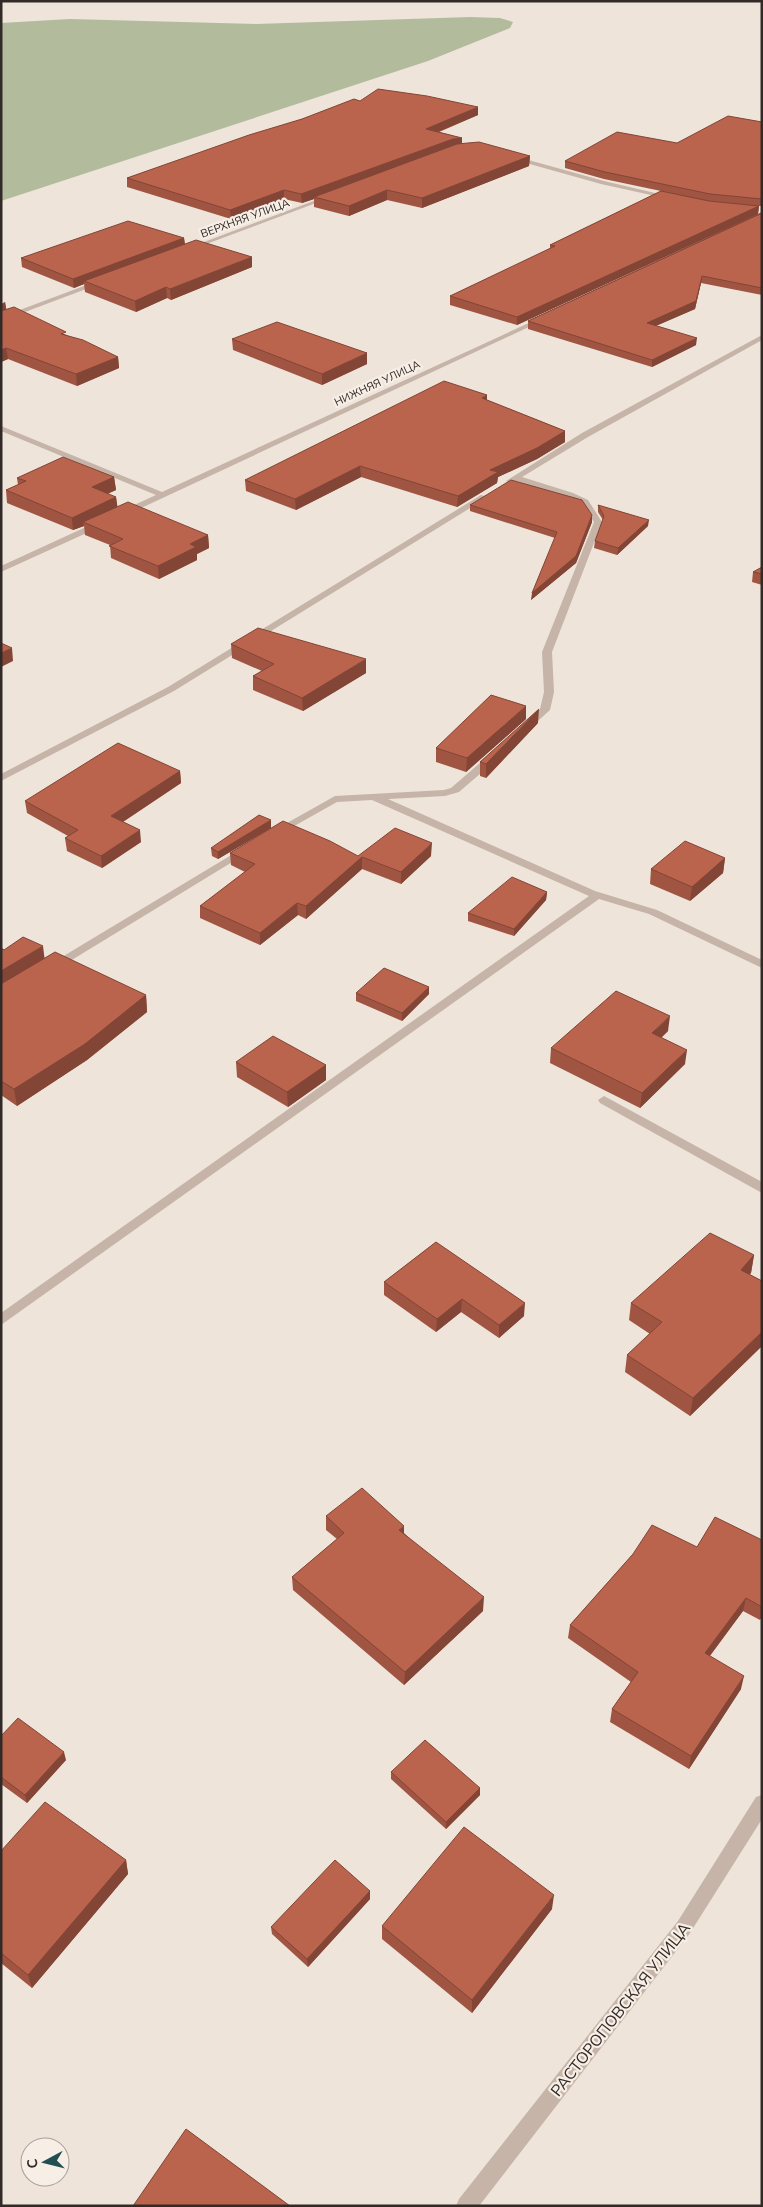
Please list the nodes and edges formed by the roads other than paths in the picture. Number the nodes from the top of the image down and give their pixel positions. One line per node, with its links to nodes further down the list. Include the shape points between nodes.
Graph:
1 (508, 156): 3 (street, via 603,183)
2 (334, 195): 4 (street, ВЕРХНЯЯ УЛИЦА)
3 (680, 199)
4 (186, 250)
5 (103, 281): 7 (street)
6 (556, 312): 13 (street, НИЖНЯЯ УЛИЦА)
7 (1, 319)
8 (762, 337): 10 (street, via 585,434)
9 (1, 428): 13 (street)
10 (514, 478): 11 (street); 17 (street, via 585,502 598,522 547,652 549,692 545,710)
11 (498, 488)
12 (489, 494): 19 (street, via 171,689)
13 (162, 495): 14 (street, НИЖНЯЯ УЛИЦА)
14 (117, 516)
15 (108, 520): 16 (street)
16 (1, 569)
17 (518, 735)
18 (497, 753): 20 (street, via 455,790)
19 (1, 778)
20 (371, 796): 21 (street); 23 (street, via 336,799)
21 (598, 895): 22 (street, via 653,912); 26 (street)
22 (762, 965)
23 (44, 971)
24 (604, 1100): 25 (street)
25 (762, 1188)
26 (1, 1320)
27 (762, 1803): 28 (street, РАСТОРОПОВСКАЯ УЛИЦА, via 684,1927)
28 (466, 2206)

